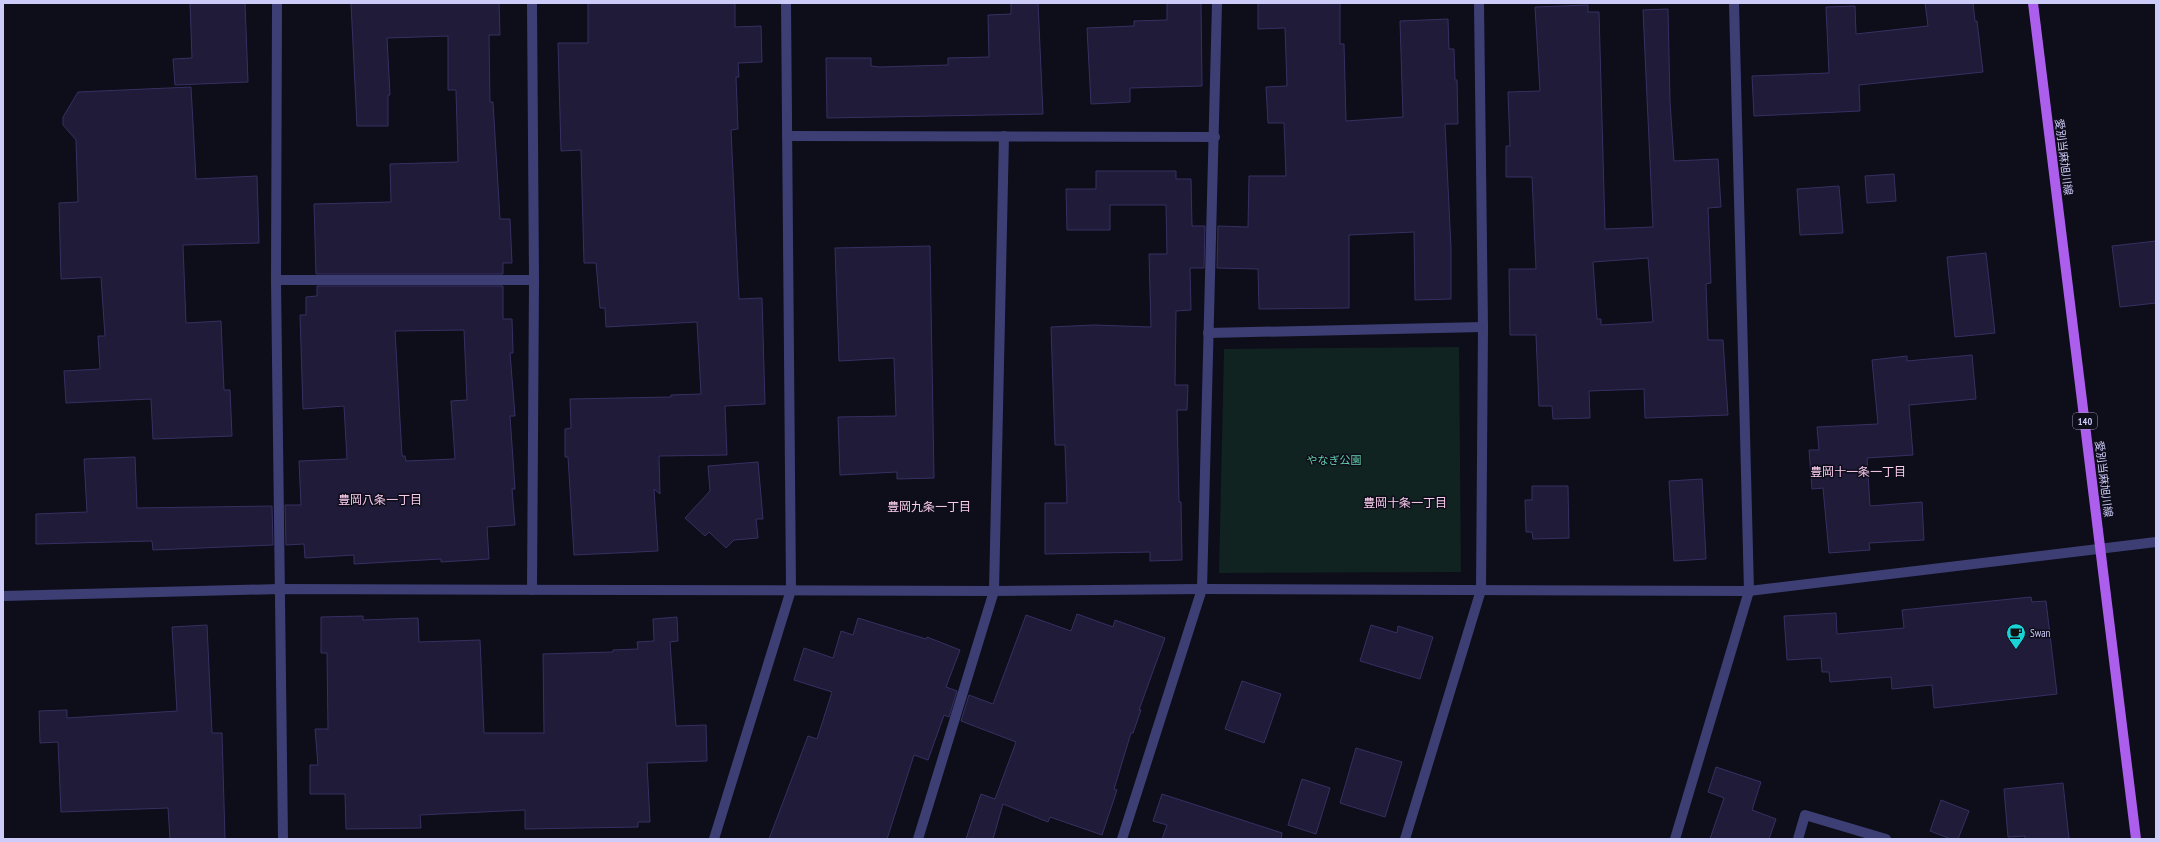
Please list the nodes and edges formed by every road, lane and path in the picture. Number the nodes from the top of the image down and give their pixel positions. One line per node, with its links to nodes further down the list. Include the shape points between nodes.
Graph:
1 (277, 3): 11 (street)
2 (532, 3): 12 (street)
3 (786, 3): 8 (street)
4 (1217, 3): 10 (street)
5 (1479, 3): 13 (street)
6 (1734, 3): 23 (street)
7 (2033, 3): 16 (main road, 愛別当麻旭川線 / 140)
8 (787, 136): 9 (street); 20 (street)
9 (1004, 136): 10 (street); 22 (street)
10 (1215, 137): 14 (street)
11 (276, 280): 12 (street); 17 (street)
12 (534, 280): 19 (street)
13 (1483, 327): 14 (street); 21 (street)
14 (1208, 333): 18 (street)
15 (2156, 542): 16 (street)
16 (2101, 549): 23 (street); 33 (main road, 愛別当麻旭川線 / 140)
17 (279, 589): 19 (street); 24 (street); 25 (street)
18 (1202, 589): 21 (street); 22 (street); 28 (street)
19 (532, 590): 20 (street)
20 (792, 590): 22 (street); 26 (street)
21 (1481, 590): 23 (street); 29 (street)
22 (994, 591): 27 (street)
23 (1749, 591): 30 (street)
24 (3, 596)
25 (283, 839)
26 (714, 839)
27 (918, 839)
28 (1122, 839)
29 (1405, 839)
30 (1675, 839)
31 (1798, 839): 32 (street, via 1805,815)
32 (1886, 839)
33 (2136, 839)

